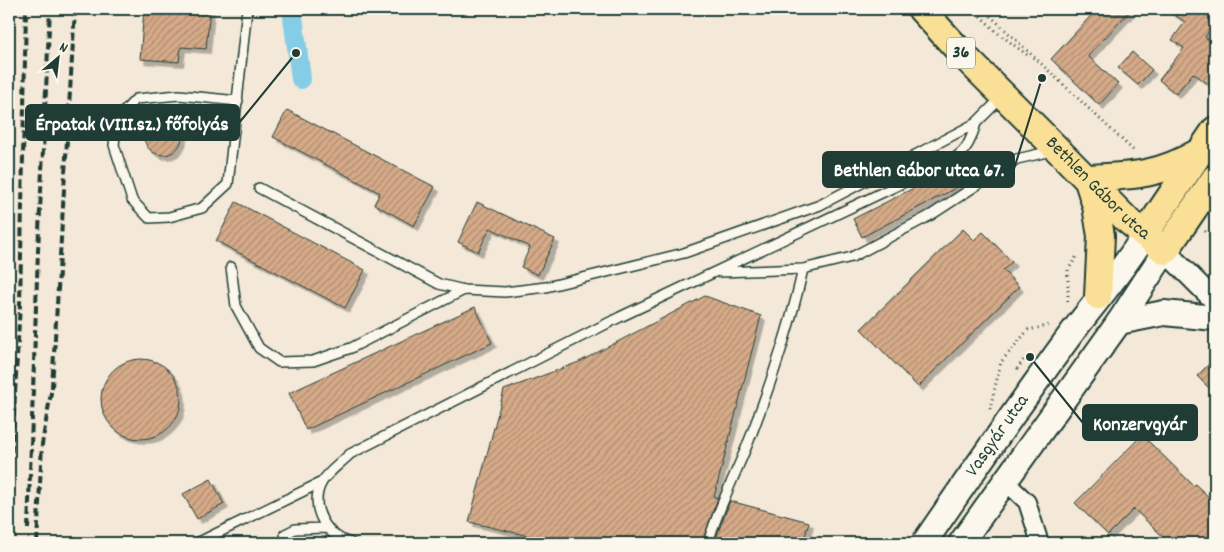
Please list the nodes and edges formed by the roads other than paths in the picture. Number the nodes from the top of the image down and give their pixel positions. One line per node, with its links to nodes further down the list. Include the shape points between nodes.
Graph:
1 (247, 9): 4 (lane)
2 (921, 9): 3 (main road, Bethlen Gábor utca / 36)
3 (1003, 96): 5 (lane); 7 (main road, Bethlen Gábor utca / 36)
4 (238, 101): 4 (lane, via 228,184 202,208 170,218 149,218 132,200 114,145 117,119 136,99 179,95)
5 (976, 123): 15 (lane, via 968,146 953,159); 16 (lane, via 820,205 684,253 546,287 505,292)
6 (1208, 141): 8 (main road, via 1183,161 1151,174); 11 (main road)
7 (1058, 150): 8 (main road, Bethlen Gábor utca / 36); 14 (lane, via 1017,159 931,216 852,257)
8 (1087, 178): 11 (main road, Bethlen Gábor utca / 36); 17 (main road, via 1101,236)
9 (1215, 178): 12 (main road)
10 (259, 188): 16 (lane, via 439,284)
11 (1145, 234): 12 (main road, Bethlen Gábor utca / 36); 17 (main road, Vasgyár utca, via 1128,263)
12 (1165, 252): 18 (street, Bethlen Gábor utca); 20 (main road, Vasgyár utca)
13 (230, 267): 16 (lane, via 236,306 259,348 280,362 313,361 352,348)
14 (803, 268): 15 (lane); 27 (lane, via 795,303 752,433)
15 (715, 273): 21 (lane, via 620,317 350,454)
16 (464, 290)
17 (1098, 296): 28 (main road, Vasgyár utca)
18 (1215, 301)
19 (1215, 318): 20 (main road, via 1164,313)
20 (1119, 322): 22 (main road, Vasgyár utca)
21 (322, 482): 23 (lane, via 316,504); 24 (lane)
22 (1006, 482): 29 (main road, Vasgyár utca); 30 (street, via 1027,502)
23 (326, 528): 25 (lane, via 294,529 285,534); 26 (lane)
24 (197, 543)
25 (287, 543)
26 (351, 543)
27 (708, 543)
28 (924, 543)
29 (961, 543)
30 (1040, 543)

